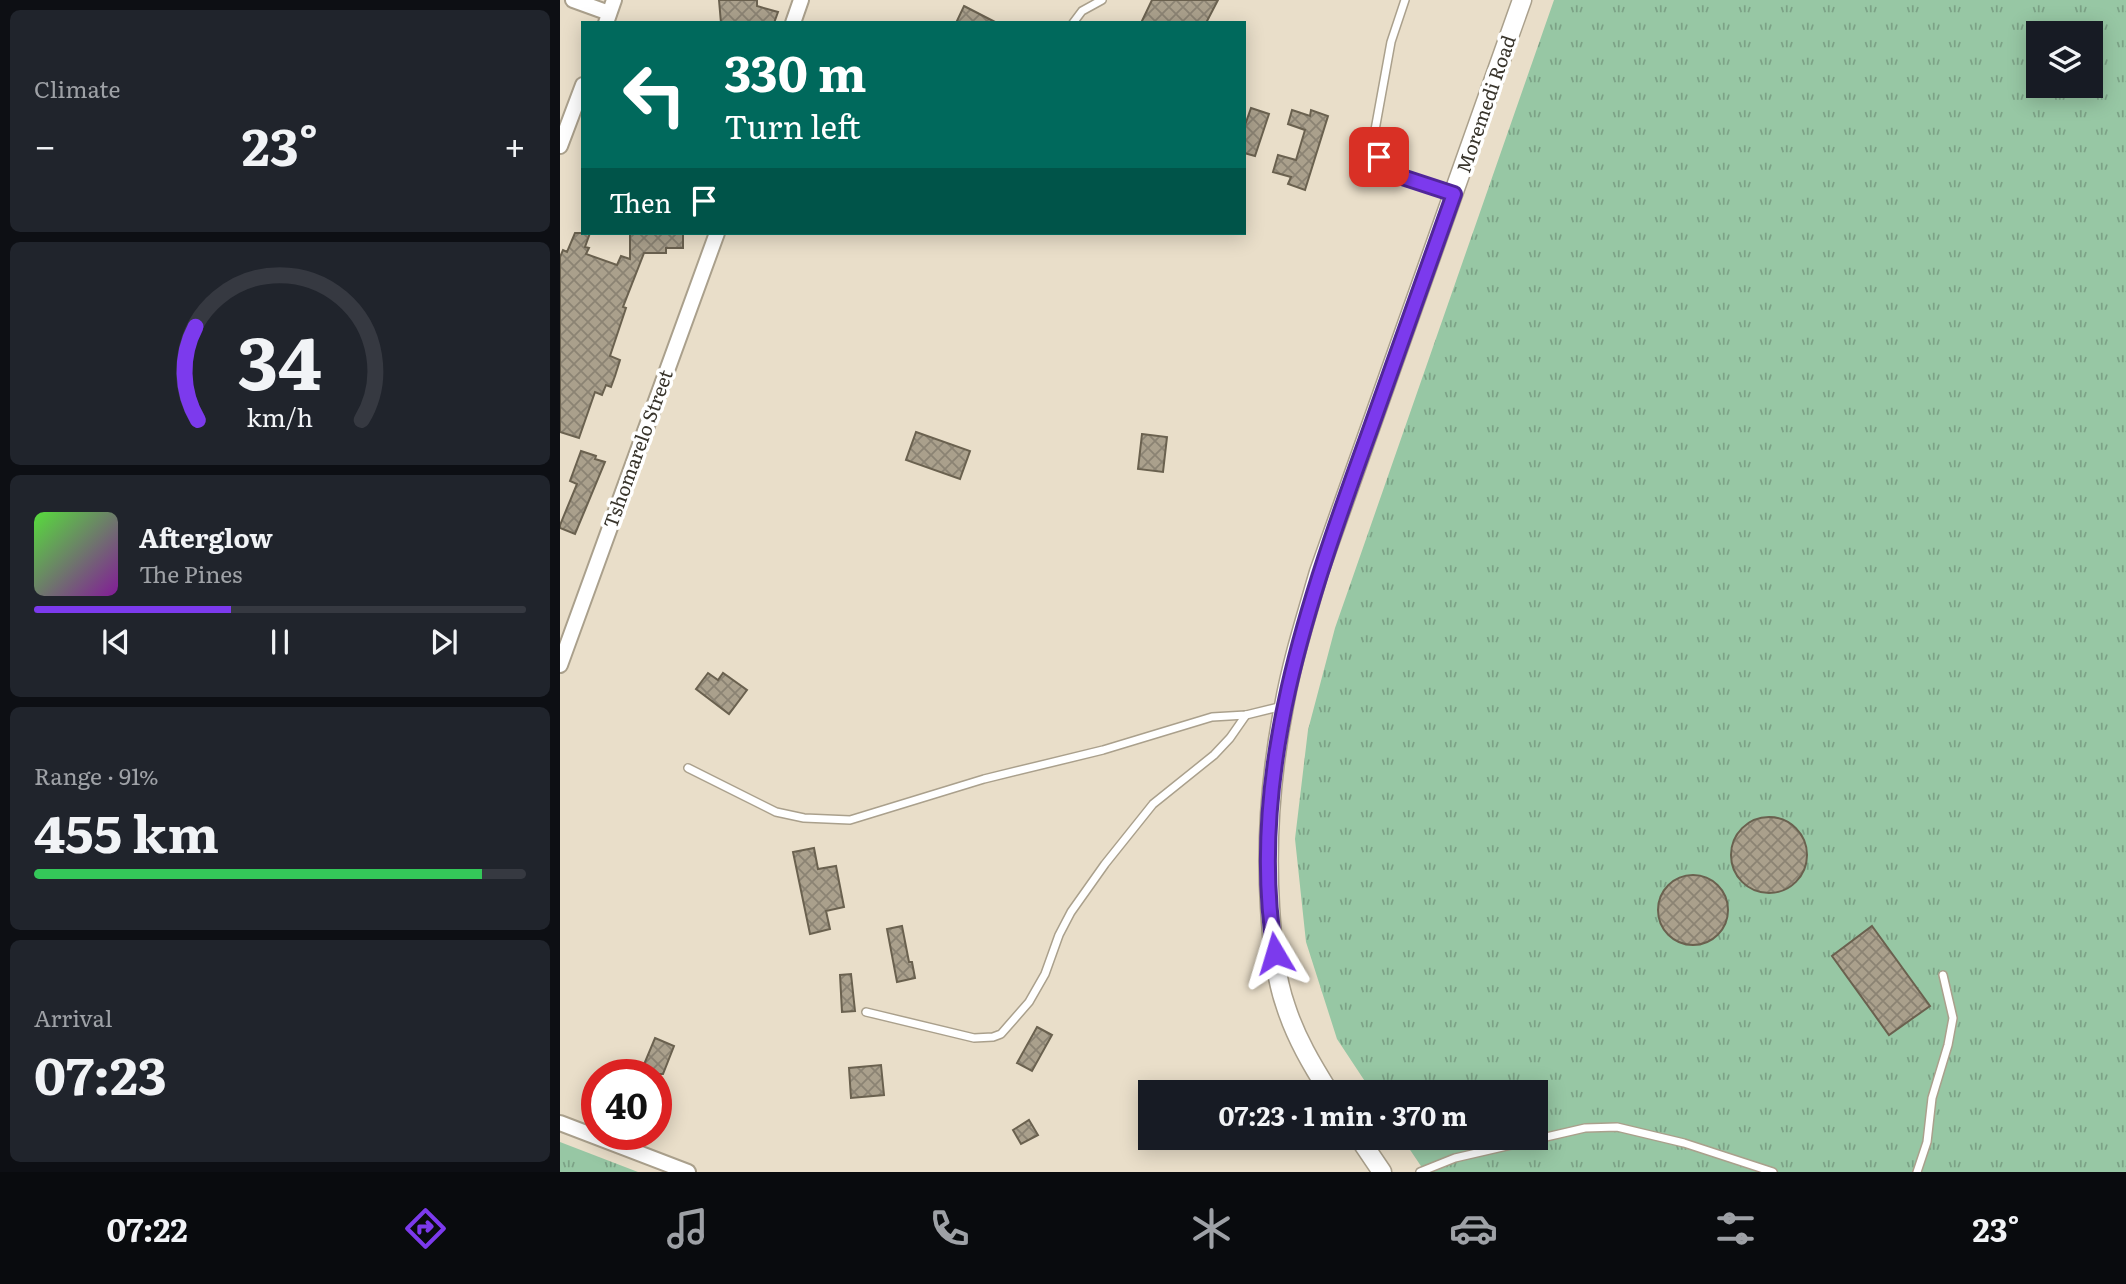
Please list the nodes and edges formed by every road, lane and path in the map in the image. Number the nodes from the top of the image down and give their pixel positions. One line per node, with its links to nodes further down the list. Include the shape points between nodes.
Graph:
1 (573, 0): 6 (street)
2 (801, 0): 7 (street)
3 (1102, 0): 8 (lane)
4 (1405, 0): 11 (lane, via 1391,41 1375,130 1379,157 1396,175)
5 (1522, 0): 11 (street, Moremedi Road)
6 (610, 12)
7 (794, 21)
8 (1074, 21)
9 (581, 90): 10 (street)
10 (560, 146)
11 (1454, 194): 14 (street, Moremedi Road, via 1319,572)
12 (716, 235): 13 (street, Tshomarelo Street)
13 (560, 665)
14 (1283, 706): 15 (lane); 19 (street, Moremedi Road, via 1269,827 1272,934 1285,1006)
15 (1246, 715): 16 (lane, via 1212,717 850,820 776,812); 18 (lane, via 1213,755 1153,804 1105,864 1071,912 1029,1002 1001,1034 974,1038)
16 (688, 768)
17 (1943, 975): 26 (lane, via 1952,1018)
18 (866, 1012)
19 (1321, 1080)
20 (560, 1123): 22 (street)
21 (1367, 1150): 23 (street)
22 (688, 1172)
23 (1381, 1172)
24 (1420, 1172): 25 (lane, via 1455,1158 1585,1128 1617,1127)
25 (1773, 1172)
26 (1917, 1172)

